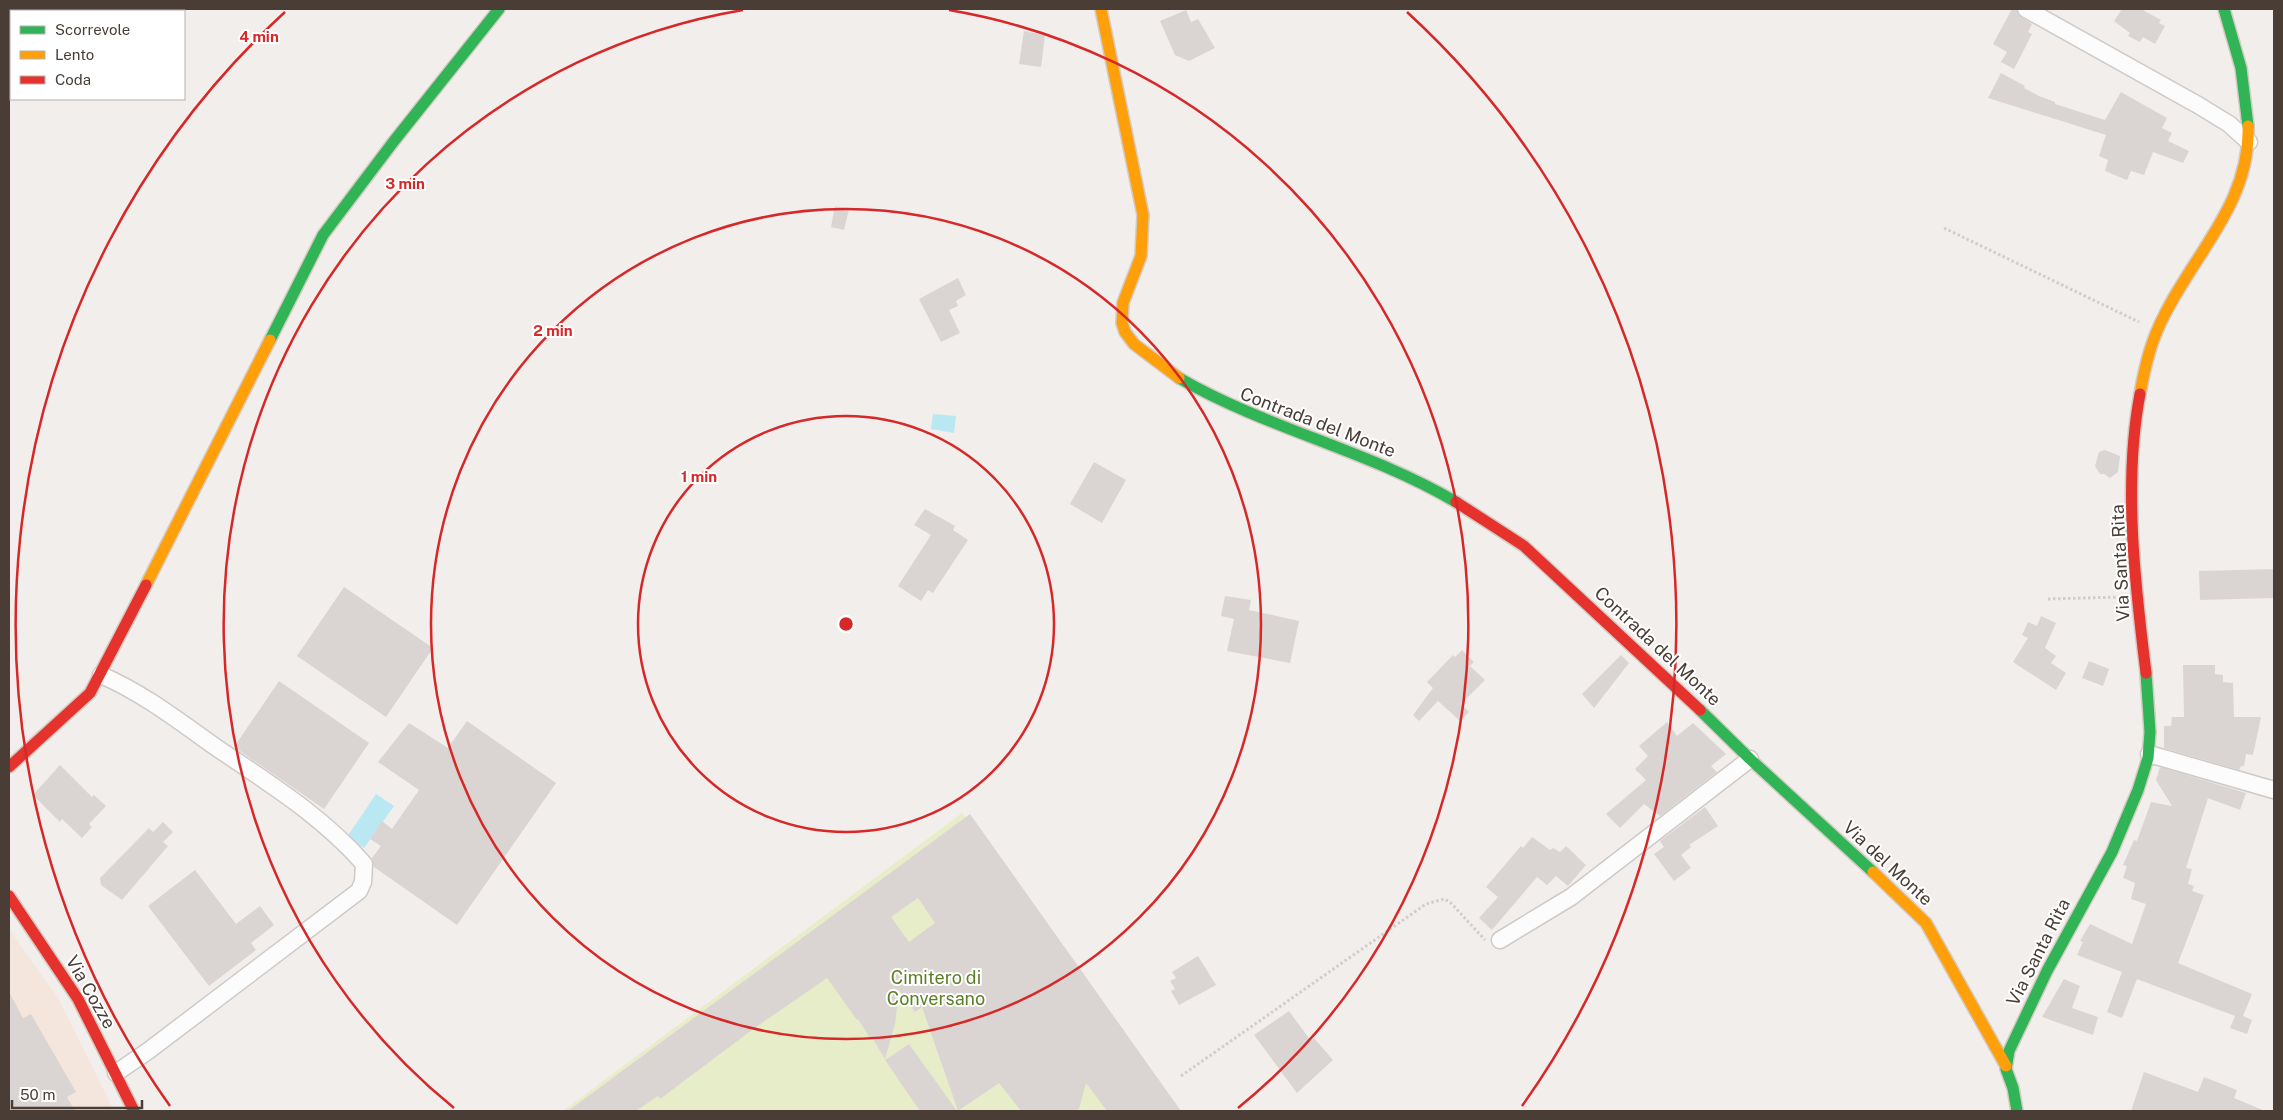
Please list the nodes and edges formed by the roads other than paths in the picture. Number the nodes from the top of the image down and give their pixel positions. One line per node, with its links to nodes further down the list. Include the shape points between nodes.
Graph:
1 (499, 9): 6 (street, via 323,235)
2 (1101, 9): 8 (street, Contrada del Monte, via 1143,215 1141,258 1121,317 1125,332 1136,346 1213,399 1409,477 1524,546)
3 (2026, 9): 5 (street, via 2198,105)
4 (2224, 9): 5 (street, Via Santa Rita, via 2235,36 2248,115)
5 (2249, 142): 7 (street, Via Santa Rita, via 2236,196 2167,305 2145,367 2134,452 2138,597 2150,728)
6 (101, 675): 9 (street, via 90,693); 14 (street, via 139,694 318,818 364,864 359,891)
7 (2149, 754): 10 (street); 13 (street, Via Santa Rita, via 2125,825 2046,971 2015,1036)
8 (1750, 759): 12 (street, via 1571,897); 13 (street, Via del Monte, via 1926,923)
9 (9, 767)
10 (2274, 790)
11 (9, 896): 14 (street, Via Cozze, via 78,999)
12 (1500, 940)
13 (2006, 1066): 16 (street)
14 (116, 1073): 15 (street, Via Cozze)
15 (134, 1111)
16 (2017, 1111)

